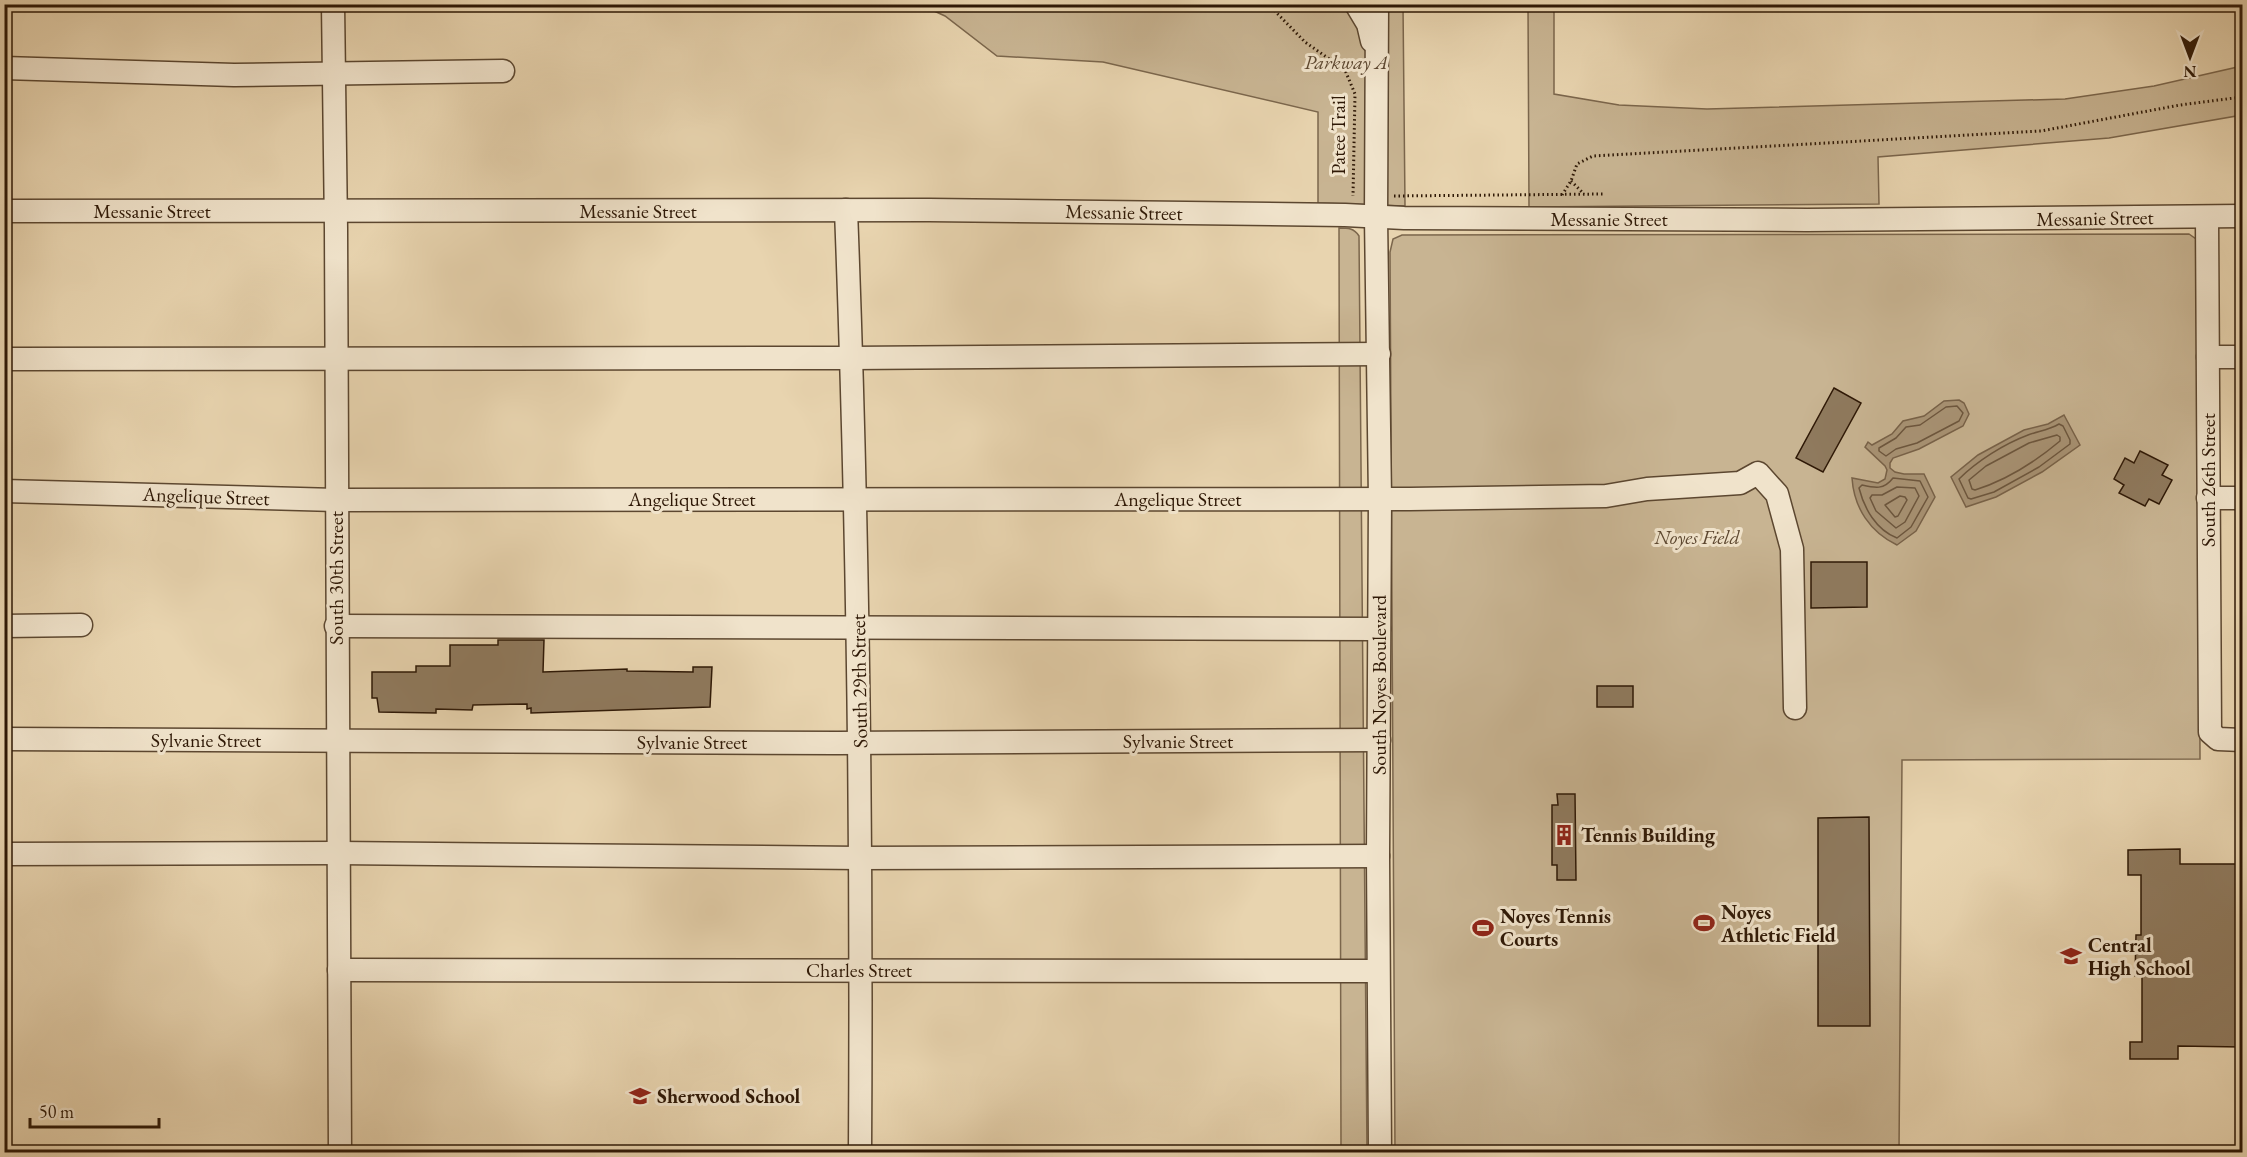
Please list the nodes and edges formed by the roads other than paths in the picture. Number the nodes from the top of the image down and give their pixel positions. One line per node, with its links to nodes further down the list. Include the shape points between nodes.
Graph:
1 (333, 4): 7 (street, South 30th Street)
2 (1356, 4): 4 (street, via 1368,24)
3 (1377, 4): 4 (street)
4 (1377, 60): 8 (street, South Noyes Boulevard)
5 (4, 68): 7 (street, via 234,75)
6 (503, 71): 7 (street)
7 (334, 72): 11 (street, South 30th Street)
8 (1376, 207): 9 (street, Messanie Street, via 1345,215); 12 (street, Messanie Street, via 1819,220); 14 (street, South Noyes Boulevard)
9 (846, 210): 11 (street, Messanie Street); 18 (street, South 29th Street)
10 (4, 211): 11 (street, Messanie Street)
11 (336, 211): 17 (street, South 30th Street)
12 (2207, 216): 13 (street, Messanie Street); 15 (street, South 26th Street)
13 (2242, 216)
14 (1379, 354): 18 (street); 24 (street, South Noyes Boulevard)
15 (2208, 357): 16 (street); 22 (street, South 26th Street)
16 (2242, 357)
17 (336, 358): 18 (street); 19 (street); 25 (street, South 30th Street)
18 (851, 358): 21 (street, South 29th Street)
19 (4, 359)
20 (4, 491): 25 (street, Angelique Street)
21 (856, 498): 24 (street, Angelique Street); 25 (street, Angelique Street); 29 (street, South 29th Street)
22 (2208, 498): 23 (street); 35 (street, South 26th Street, via 2210,732 2218,739)
23 (2242, 498)
24 (1380, 499): 30 (street, South Noyes Boulevard); 31 (street, Angelique Street, via 1606,496 1647,489 1740,483 1758,472 1777,494 1792,549)
25 (336, 500): 28 (street, South 30th Street)
26 (81, 625): 27 (street)
27 (4, 626)
28 (336, 626): 29 (street); 33 (street, South 30th Street)
29 (856, 627): 30 (street); 36 (street, South 29th Street)
30 (1379, 629): 34 (street, South Noyes Boulevard)
31 (1795, 708)
32 (4, 739): 33 (street, Sylvanie Street)
33 (338, 740): 36 (street, Sylvanie Street); 37 (street, South 30th Street)
34 (1379, 740): 36 (street, Sylvanie Street); 39 (street, South Noyes Boulevard)
35 (2242, 740)
36 (860, 742): 40 (street, South 29th Street)
37 (338, 853): 38 (street); 40 (street); 41 (street, South 30th Street)
38 (4, 854)
39 (1377, 856): 40 (street); 43 (street, South Noyes Boulevard)
40 (860, 858): 42 (street, South 29th Street)
41 (339, 970): 42 (street, Charles Street); 44 (street, South 30th Street)
42 (859, 970): 43 (street, Charles Street); 45 (street, South 29th Street)
43 (1378, 971): 46 (street, South Noyes Boulevard)
44 (340, 1152)
45 (860, 1152)
46 (1380, 1152)

